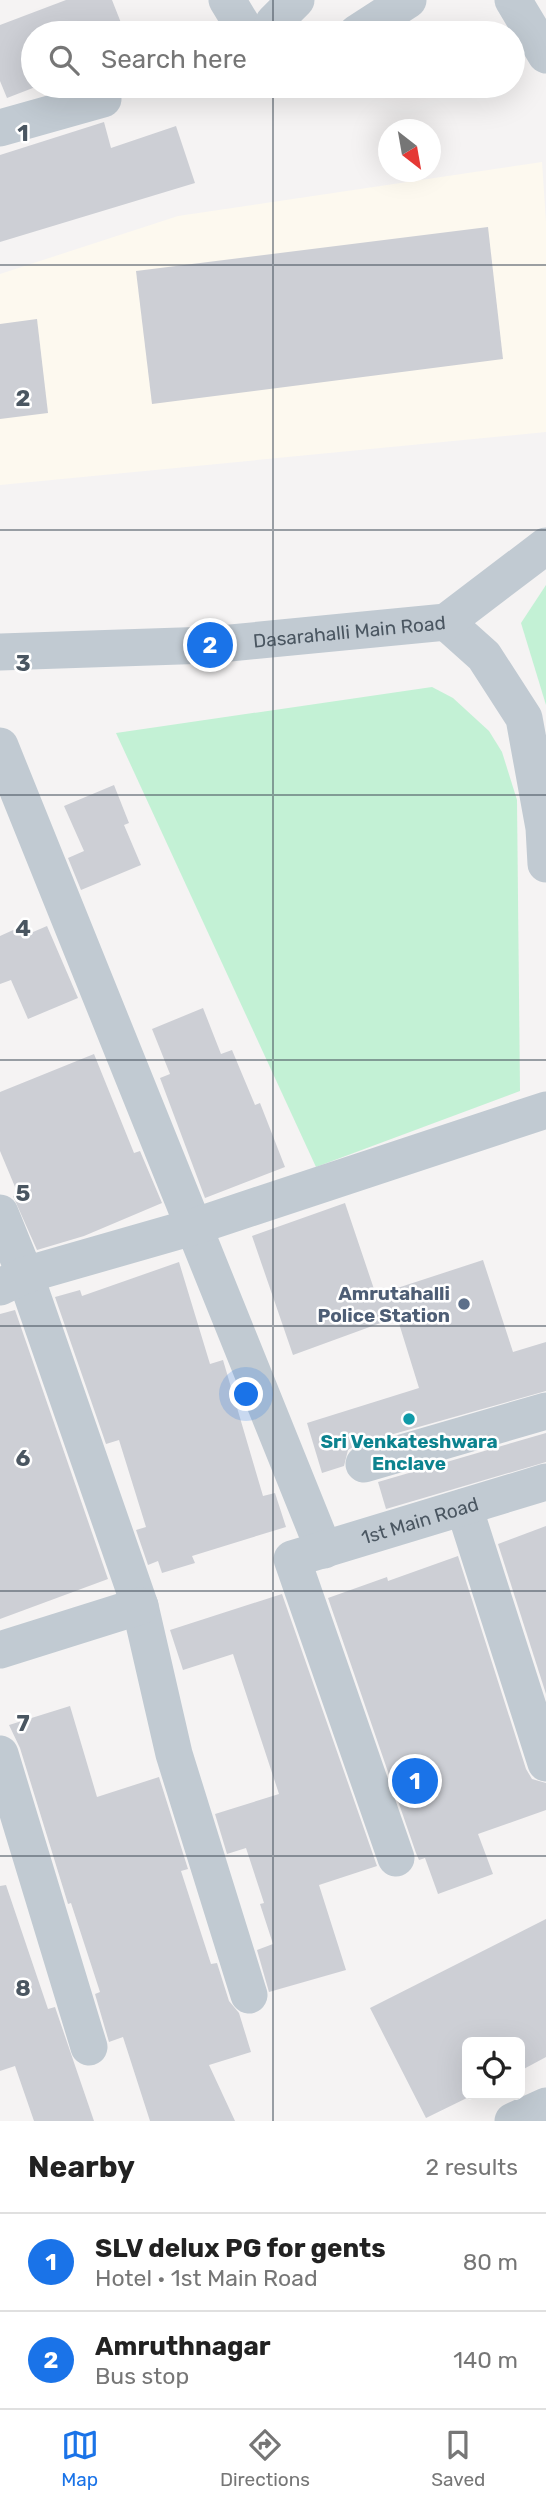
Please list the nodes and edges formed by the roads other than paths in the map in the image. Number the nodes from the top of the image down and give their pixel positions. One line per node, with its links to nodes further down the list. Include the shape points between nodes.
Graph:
1 (227, 0): 5 (street)
2 (296, 0): 6 (street)
3 (408, 0): 7 (street)
4 (513, 0): 8 (street)
5 (240, 21)
6 (275, 21)
7 (376, 21)
8 (546, 55)
9 (103, 99): 10 (street)
10 (0, 128)
11 (546, 545): 12 (street, Dasarahalli Main Road)
12 (446, 622): 13 (street, Dasarahalli Main Road, via 210,645); 15 (street, via 484,656 524,718)
13 (0, 652)
14 (0, 746): 18 (street)
15 (546, 864)
16 (546, 1110): 18 (street)
17 (0, 1213): 19 (street)
18 (196, 1226): 19 (street); 24 (street)
19 (13, 1281): 25 (street)
20 (546, 1411): 21 (street)
21 (364, 1464)
22 (546, 1482): 23 (street, 1st Main Road)
23 (464, 1507): 24 (street, 1st Main Road); 28 (street)
24 (308, 1554): 29 (street)
25 (140, 1606): 26 (street); 30 (street, via 174,1754)
26 (0, 1650)
27 (0, 1754): 31 (street)
28 (546, 1763)
29 (396, 1858)
30 (249, 1995)
31 (89, 2047)
32 (546, 2106): 33 (street)
33 (513, 2121)

